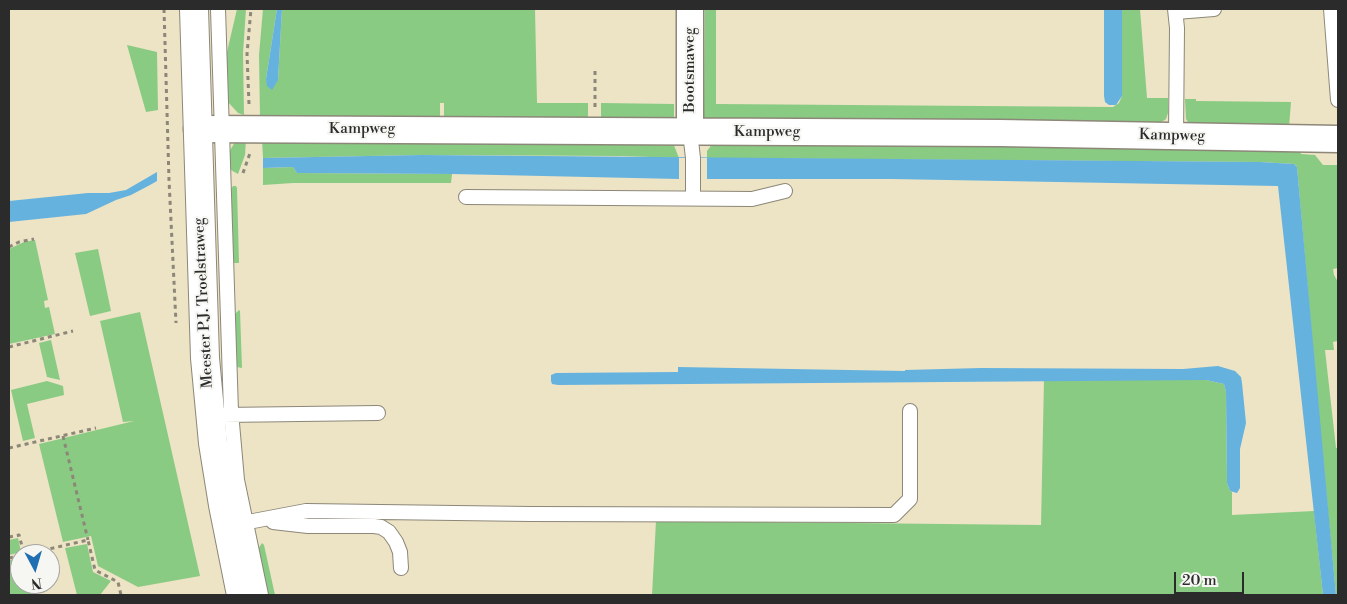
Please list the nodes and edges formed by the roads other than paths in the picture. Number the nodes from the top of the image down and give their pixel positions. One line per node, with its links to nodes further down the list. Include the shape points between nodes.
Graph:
1 (194, 9): 7 (main road, Meester P.J. Troelstraweg)
2 (690, 9): 11 (street, Bootsmaweg)
3 (1214, 9): 5 (lane)
4 (1331, 9): 8 (lane)
5 (1176, 10): 12 (lane)
6 (220, 13): 7 (lane); 10 (lane, Meester P.J. Troelstraweg)
7 (195, 57): 10 (main road, Meester P.J. Troelstraweg)
8 (1337, 69): 9 (lane)
9 (1338, 100)
10 (209, 129): 11 (street, Kampweg); 19 (main road, Meester P.J. Troelstraweg, via 205,358)
11 (690, 132): 12 (street, Kampweg); 16 (lane)
12 (1176, 136): 13 (street, Kampweg)
13 (1338, 139)
14 (785, 191): 16 (lane, via 752,199)
15 (466, 196): 16 (lane)
16 (693, 198)
17 (910, 411): 20 (lane, via 910,499 894,515 306,511)
18 (378, 413): 19 (lane)
19 (221, 415): 21 (main road, Meester P.J. Troelstraweg)
20 (262, 520): 21 (lane); 22 (lane, via 308,526 381,528 389,532 396,542)
21 (236, 524): 23 (main road, Meester P.J. Troelstraweg); 24 (lane, Meester P.J. Troelstraweg)
22 (401, 568)
23 (241, 595)
24 (261, 595)

